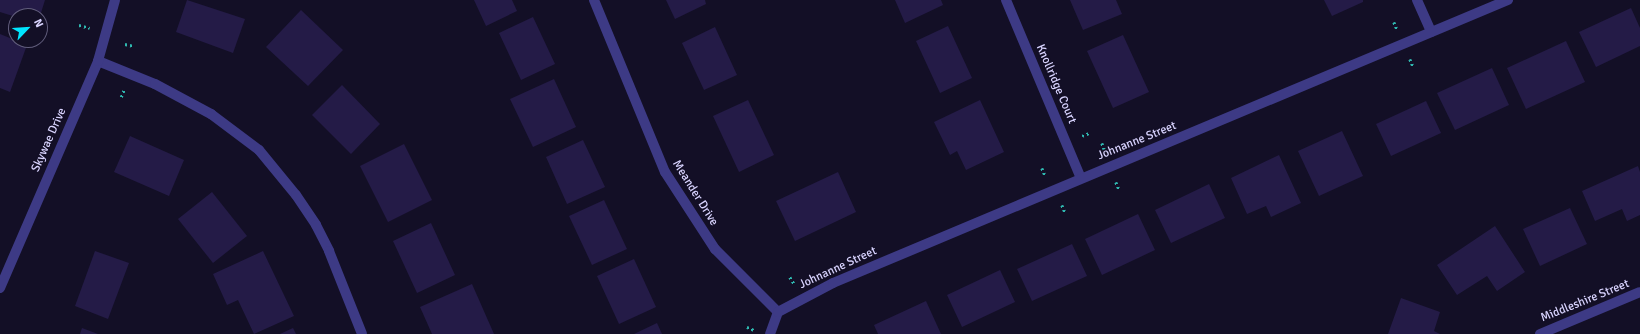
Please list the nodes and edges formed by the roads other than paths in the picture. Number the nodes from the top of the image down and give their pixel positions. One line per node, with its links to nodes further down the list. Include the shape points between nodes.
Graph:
1 (115, 0): 7 (street, Skywae Drive)
2 (594, 0): 11 (street, Meander Drive, via 665,172 716,249)
3 (1006, 0): 8 (street, Knollridge Court)
4 (1418, 0): 6 (street)
5 (1508, 0): 6 (street, Johnanne Street)
6 (1431, 32): 8 (street, Johnanne Street)
7 (98, 61): 9 (street, Skywae Drive); 12 (street, via 155,84 211,114 259,150 296,195 316,225)
8 (1081, 178): 11 (street, Johnanne Street, via 833,282)
9 (0, 288)
10 (1640, 292): 14 (street, Middleshire Street)
11 (778, 312): 13 (street)
12 (362, 334)
13 (770, 334)
14 (1540, 334)

